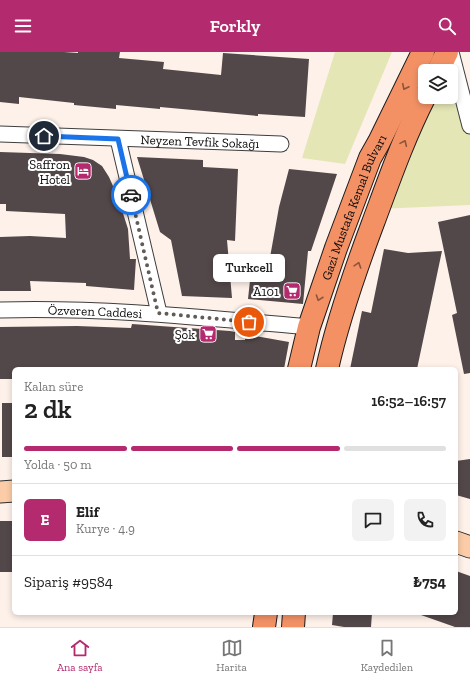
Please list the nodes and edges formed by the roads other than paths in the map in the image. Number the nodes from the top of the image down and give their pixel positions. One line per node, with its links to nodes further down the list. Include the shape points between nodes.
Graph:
1 (423, 52): 12 (main road, Gazi Mustafa Kemal Bulvarı, one-way to 12, via 370,158)
2 (447, 52): 4 (main road)
3 (450, 52): 6 (street)
4 (441, 64)
5 (421, 104): 14 (main road, Gazi Mustafa Kemal Bulvarı, one-way to 5, via 335,334 362,251 394,164)
6 (470, 126)
7 (0, 134): 8 (street, Neyzen Tevfik Sokağı)
8 (118, 139): 9 (street, Neyzen Tevfik Sokağı); 11 (street)
9 (280, 144)
10 (0, 310): 11 (street, Özveren Caddesi)
11 (158, 313): 12 (street, Özveren Caddesi)
12 (309, 327): 13 (main road, Gazi Mustafa Kemal Bulvarı)
13 (299, 367)
14 (327, 367)
15 (12, 491): 16 (main road)
16 (0, 492)
17 (458, 543): 18 (main road)
18 (470, 547)
19 (266, 615): 21 (main road)
20 (294, 615): 22 (main road)
21 (264, 627)
22 (293, 627)

